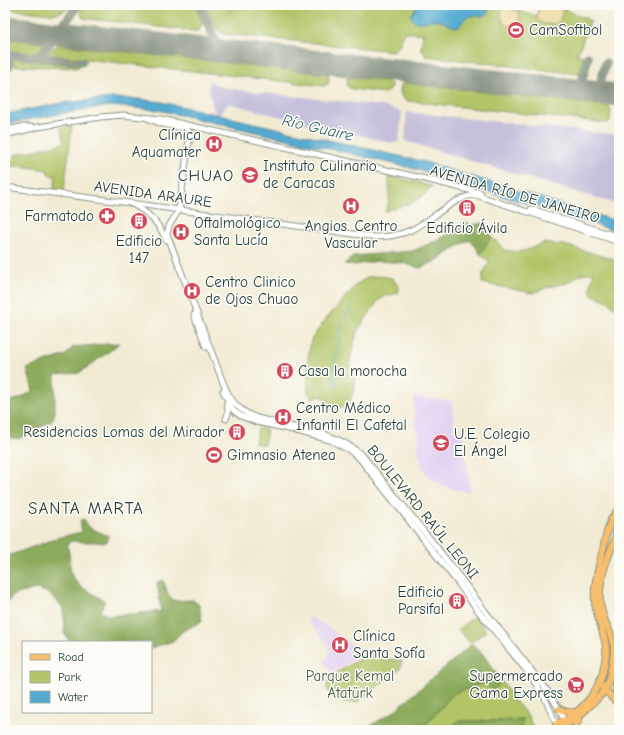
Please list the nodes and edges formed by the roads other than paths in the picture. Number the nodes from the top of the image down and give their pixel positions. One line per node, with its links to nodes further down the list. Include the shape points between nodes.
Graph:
1 (147, 118): 2 (street, AVENIDA RÍO DE JANEIRO, via 123,115); 5 (street, AVENIDA RÍO DE JANEIRO, via 162,119); 12 (street, AVENIDA RÍO DE JANEIRO, via 187,129 190,134)
2 (38, 127): 3 (street); 4 (street, AVENIDA RÍO DE JANEIRO)
3 (5, 130)
4 (5, 135)
5 (255, 141): 6 (street); 8 (street, AVENIDA RÍO DE JANEIRO)
6 (271, 148)
7 (391, 176): 8 (street)
8 (413, 176): 13 (street, AVENIDA RÍO DE JANEIRO, via 473,190)
9 (5, 187): 11 (street, AVENIDA ARAURE)
10 (455, 202): 12 (street, AVENIDA ARAURE, via 413,230 375,237); 14 (street, AVENIDA RÍO DE JANEIRO, via 476,195)
11 (130, 203): 12 (street, AVENIDA ARAURE); 15 (street, BOULEVARD RAÚL LEONI, via 153,219 167,241)
12 (179, 210): 26 (street, BOULEVARD RAÚL LEONI, via 167,234 230,398 249,415 336,438 363,456 435,545 484,612 549,693)
13 (619, 237)
14 (619, 242)
15 (227, 400): 16 (street); 30 (street, BOULEVARD RAÚL LEONI, via 241,416 330,440 349,450 360,460 530,675 545,698)
16 (226, 419)
17 (618, 512): 18 (main road)
18 (610, 523): 19 (main road, via 615,519); 21 (main road, via 599,567 595,598)
19 (619, 524): 20 (main road, via 616,534)
20 (618, 535): 22 (main road, via 605,569 600,592 602,614 614,646)
21 (606, 649): 23 (main road, via 609,658); 27 (main road, via 602,678 596,690)
22 (610, 671): 23 (main road); 24 (main road)
23 (604, 690): 24 (main road); 25 (main road)
24 (615, 701): 25 (main road, via 600,698)
25 (594, 702): 28 (main road)
26 (559, 710): 27 (main road); 29 (street, BOULEVARD RAÚL LEONI)
27 (576, 712): 29 (main road, via 568,718)
28 (582, 714): 29 (main road); 31 (main road)
29 (566, 725): 30 (main road)
30 (557, 727)
31 (575, 730)

